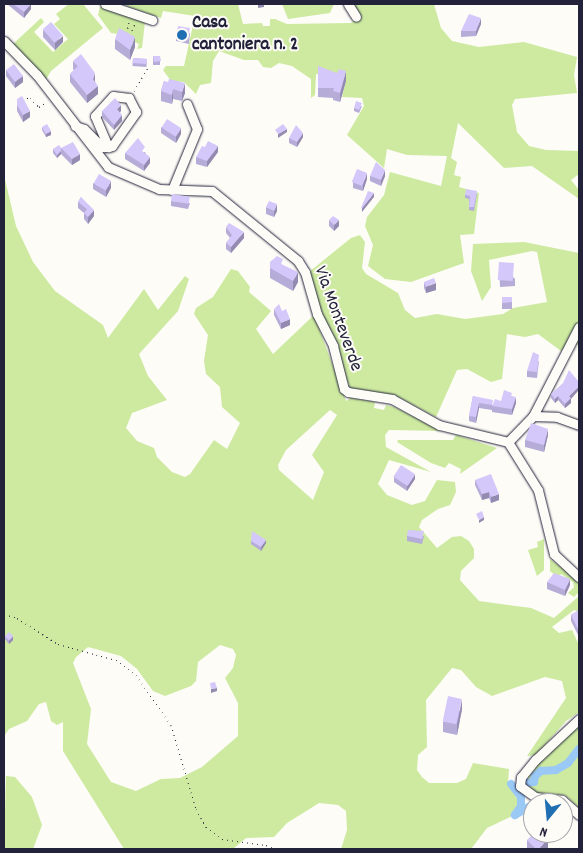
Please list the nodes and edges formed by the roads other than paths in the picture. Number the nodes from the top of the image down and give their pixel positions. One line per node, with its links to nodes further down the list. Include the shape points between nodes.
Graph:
1 (104, 4): 4 (street)
2 (348, 4): 3 (street)
3 (356, 17)
4 (152, 20)
5 (4, 41): 7 (street, Via Monteverde, via 37,75)
6 (187, 104): 9 (street, via 197,129)
7 (74, 126): 8 (street, via 84,129 100,145); 9 (street, Via Monteverde, via 113,170 149,187)
8 (108, 147): 8 (street, via 95,116 113,96 130,98 136,112 117,142)
9 (172, 190): 13 (street, Via Monteverde, via 200,189 219,196 298,261 305,272 317,314 333,346 344,389 392,399 439,425)
10 (579, 327): 11 (street)
11 (533, 416): 12 (street, via 557,417); 13 (street)
12 (579, 425)
13 (508, 442): 14 (street, via 538,490 554,554)
14 (579, 576)
15 (579, 719): 16 (street, via 535,760 522,776 520,786 535,797 562,800)
16 (579, 815)

